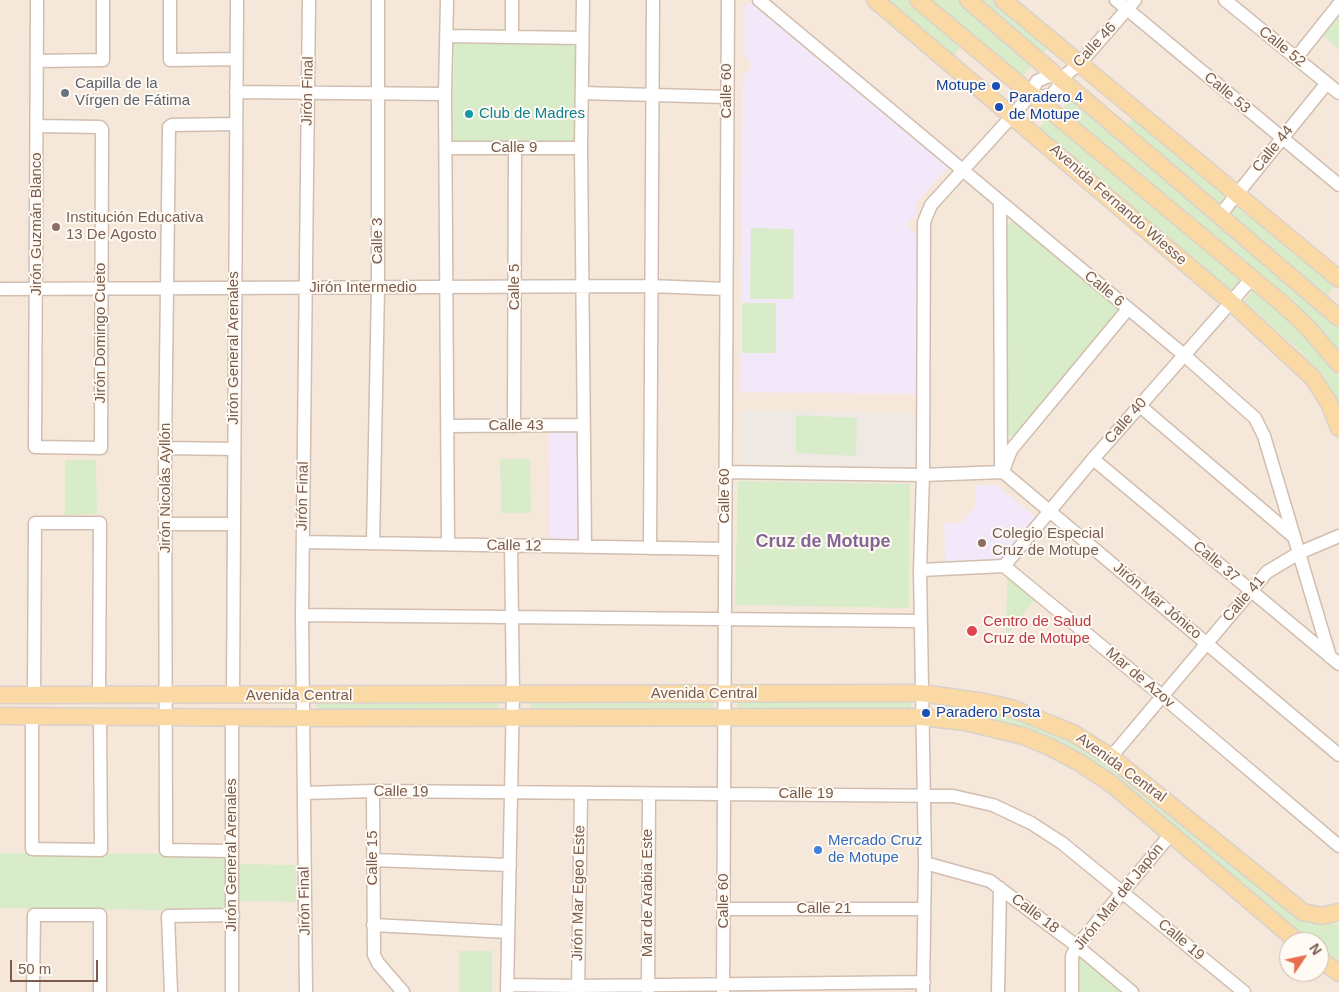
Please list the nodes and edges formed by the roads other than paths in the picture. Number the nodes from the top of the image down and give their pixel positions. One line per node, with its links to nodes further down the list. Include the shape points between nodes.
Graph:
1 (38, 0): 26 (street, Jirón Guzmán Blanco)
2 (104, 0): 26 (street, via 102,60)
3 (170, 0): 25 (street, via 170,60)
4 (237, 0): 25 (street, Jirón General Arenales)
5 (309, 0): 31 (street, Jirón Final)
6 (378, 0): 32 (street, Calle 3)
7 (447, 0): 21 (street)
8 (512, 0): 22 (street)
9 (583, 0): 23 (street)
10 (653, 0): 37 (street)
11 (728, 0): 38 (street, Calle 60)
12 (759, 0): 46 (street, Calle 6)
13 (875, 0): 39 (main road, Avenida Fernando Wiesse)
14 (918, 0): 36 (main road, Avenida Fernando Wiesse)
15 (968, 0): 28 (main road)
16 (1003, 0): 27 (main road)
17 (1116, 0): 20 (street, Calle 53)
18 (1225, 0): 24 (street, Calle 52)
19 (1336, 3): 24 (street)
20 (1131, 5): 27 (street, Calle 46); 42 (street, Calle 53)
21 (446, 36): 22 (street); 35 (street)
22 (512, 37): 23 (street)
23 (582, 38): 33 (street)
24 (1296, 58): 29 (street, Calle 52)
25 (236, 59): 30 (street, Jirón General Arenales)
26 (38, 61): 41 (street, Jirón Guzmán Blanco)
27 (1080, 63): 28 (street, Calle 46); 48 (main road)
28 (1062, 78): 36 (street, Calle 46, via 1043,77); 36 (street, via 1051,95); 50 (main road)
29 (1326, 83): 34 (street, Calle 52); 42 (street, Calle 44)
30 (236, 92): 31 (street); 40 (street, Jirón General Arenales)
31 (308, 93): 32 (street); 54 (street, Jirón Final)
32 (378, 93): 35 (street); 55 (street, Calle 3)
33 (582, 93): 37 (street); 45 (street)
34 (1339, 93)
35 (445, 94): 43 (street)
36 (1030, 94): 39 (street); 51 (main road, Avenida Fernando Wiesse)
37 (652, 95): 38 (street); 53 (street)
38 (727, 97): 64 (street, Calle 60)
39 (1012, 115): 46 (street); 65 (main road, Avenida Fernando Wiesse)
40 (236, 124): 61 (street, Jirón Nicolás Ayllón, via 170,126); 62 (street, Jirón General Arenales)
41 (38, 126): 59 (street, Jirón Guzmán Blanco); 60 (street, Jirón Domingo Cueto, via 101,128)
42 (1281, 138): 47 (street, Calle 53); 48 (street, Calle 44)
43 (446, 148): 44 (street, Calle 9); 63 (street)
44 (515, 148): 45 (street, Calle 9); 56 (street, Calle 5)
45 (581, 148): 57 (street)
46 (962, 169): 49 (street, Calle 6); 81 (street, via 931,206 924,222)
47 (1339, 185)
48 (1238, 193): 50 (street, Calle 44); 52 (main road)
49 (1000, 203): 66 (street, Calle 6); 80 (street)
50 (1220, 215): 67 (main road)
51 (1252, 278): 65 (street, Calle 40); 69 (main road, Avenida Fernando Wiesse, via 1308,328)
52 (1339, 279)
53 (650, 286): 57 (street, Jirón Intermedio); 64 (street, Jirón Intermedio); 92 (street)
54 (306, 288): 55 (street, Jirón Intermedio); 62 (street, Jirón Intermedio); 87 (street, Jirón Final)
55 (378, 288): 63 (street, Jirón Intermedio); 88 (street, Calle 3)
56 (515, 288): 57 (street, Jirón Intermedio); 63 (street, Jirón Intermedio); 73 (street, Calle 5)
57 (584, 288): 71 (street)
58 (0, 289): 59 (street, Jirón Intermedio)
59 (37, 289): 60 (street, Jirón Intermedio); 75 (street, Jirón Guzmán Blanco, via 36,447)
60 (101, 289): 61 (street, Jirón Intermedio); 75 (street, Jirón Domingo Cueto)
61 (167, 289): 62 (street, Jirón Intermedio); 76 (street, Jirón Nicolás Ayllón)
62 (234, 289): 77 (street, Jirón General Arenales)
63 (448, 289): 72 (street)
64 (726, 289): 79 (street, Calle 60)
65 (1231, 302): 68 (street, Calle 40); 74 (main road, Avenida Fernando Wiesse, via 1313,378)
66 (1128, 309): 68 (street, Calle 6); 80 (street, via 1011,450)
67 (1339, 318)
68 (1184, 355): 70 (street, Calle 40); 85 (street, Calle 6, via 1255,418)
69 (1339, 364)
70 (1140, 406): 78 (street, Calle 40); 85 (street)
71 (583, 425): 73 (street, Calle 43); 91 (street)
72 (448, 426): 73 (street, Calle 43); 89 (street)
73 (514, 426)
74 (1339, 428)
75 (100, 448)
76 (165, 448): 77 (street); 83 (street, Jirón Nicolás Ayllón)
77 (234, 448): 84 (street, Jirón General Arenales)
78 (1093, 458): 82 (street, Calle 40); 97 (street, Calle 37)
79 (725, 472): 81 (street); 93 (street, Calle 60)
80 (1002, 472): 81 (street); 82 (street, Jirón Mar Jónico)
81 (923, 475): 96 (street)
82 (1050, 511): 95 (street, Calle 40); 102 (street, Jirón Mar Jónico)
83 (166, 524): 84 (street); 109 (street, Jirón Nicolás Ayllón)
84 (233, 524): 112 (street, Jirón General Arenales)
85 (1294, 536): 94 (street, Calle 6)
86 (1339, 536): 94 (street, Calle 41)
87 (303, 542): 88 (street, Calle 12); 98 (street, Jirón Final)
88 (373, 543): 89 (street, Calle 12)
89 (448, 544): 90 (street, Calle 12)
90 (511, 546): 91 (street, Calle 12); 99 (street)
91 (585, 547): 92 (street, Calle 12)
92 (650, 548): 93 (street, Calle 12)
93 (725, 550): 100 (street, Calle 60)
94 (1299, 553): 97 (street, Calle 41, via 1272,568); 103 (street, Calle 6)
95 (1004, 566): 96 (street); 111 (street, Mar de Azov)
96 (920, 570): 101 (street)
97 (1250, 590): 102 (street, Calle 41); 103 (street, Calle 37)
98 (302, 615): 99 (street); 113 (street, Jirón Final)
99 (512, 617): 100 (street); 110 (street)
100 (725, 619): 101 (street); 104 (street, Calle 60)
101 (920, 621): 105 (street)
102 (1206, 643): 111 (street, Calle 41); 123 (street, Jirón Mar Jónico)
103 (1335, 661)
104 (725, 694): 105 (main road, Avenida Central); 110 (main road, Avenida Central); 122 (street, Calle 60)
105 (921, 694): 119 (street); 124 (main road, Avenida Central, via 1011,708 1073,733)
106 (0, 695): 107 (main road, Avenida Central)
107 (34, 695): 108 (main road, Avenida Central); 108 (street, via 35,523 100,523)
108 (99, 695): 109 (main road, Avenida Central)
109 (167, 695): 112 (main road, Avenida Central); 117 (street, Jirón Nicolás Ayllón)
110 (513, 695): 113 (main road, Avenida Central); 118 (street)
111 (1161, 695): 124 (street, Calle 41); 133 (street, Mar de Azov)
112 (233, 696): 113 (main road, Avenida Central)
113 (303, 696): 121 (street, Jirón Final)
114 (0, 716): 115 (main road, Avenida Central)
115 (32, 716): 116 (main road, Avenida Central); 116 (street, via 32,849 101,850)
116 (100, 717): 117 (main road, Avenida Central)
117 (166, 717): 120 (main road, Avenida Central); 134 (street, Jirón Nicolás Ayllón, via 166,850)
118 (512, 717): 121 (main road, Avenida Central); 122 (main road, Avenida Central); 127 (street)
119 (921, 717): 122 (main road, Avenida Central); 130 (street); 132 (main road, Avenida Central, via 965,722 1022,736 1050,747 1113,786)
120 (232, 718): 121 (main road, Avenida Central); 134 (street, Jirón General Arenales)
121 (303, 718): 126 (street, Jirón Final)
122 (724, 718): 129 (street, Calle 60)
123 (1339, 755)
124 (1111, 757): 142 (main road, Avenida Central, via 1303,912 1322,916)
125 (373, 791): 126 (street, Calle 19); 127 (street, Calle 19); 135 (street, Calle 15)
126 (304, 793): 151 (street, Jirón Final)
127 (512, 794): 128 (street, Calle 19); 137 (street)
128 (581, 794): 131 (street, Calle 19); 152 (street, Jirón Mar Egeo Este)
129 (724, 794): 130 (street, Calle 19); 131 (street, Calle 19); 140 (street, Calle 60)
130 (922, 794): 136 (street); 139 (street, Calle 19, via 953,796 992,805 1031,823 1062,843)
131 (648, 795): 153 (street, Mar de Arabia Este)
132 (1171, 834): 139 (street, Jirón Mar del Japón); 146 (main road, Avenida Central)
133 (1339, 846)
134 (232, 851): 143 (street, Jirón General Arenales)
135 (373, 860): 137 (street); 144 (street, Calle 15)
136 (925, 863): 138 (street, Calle 18, via 966,873); 141 (street)
137 (510, 865): 145 (street)
138 (1000, 888): 147 (street, Calle 18); 159 (street)
139 (1122, 891): 147 (street, Jirón Mar del Japón); 162 (street, Calle 19)
140 (724, 909): 141 (street, Calle 21); 150 (street, Calle 60)
141 (924, 909): 148 (street)
142 (1339, 912)
143 (233, 915): 156 (street, via 168,916); 157 (street, Jirón General Arenales)
144 (373, 925): 145 (street); 158 (street, Calle 15, via 374,955)
145 (508, 932): 149 (street)
146 (1286, 932)
147 (1077, 946): 160 (street, Jirón Mar del Japón, via 1072,956); 161 (street, Calle 18)
148 (924, 987): 150 (street)
149 (507, 988): 152 (street)
150 (723, 988): 153 (street)
151 (308, 989)
152 (578, 989): 153 (street)
153 (648, 989)
154 (33, 992): 155 (street, via 34,915 100,916)
155 (100, 992)
156 (171, 992)
157 (232, 992)
158 (403, 992)
159 (998, 992)
160 (1072, 992)
161 (1132, 992)
162 (1244, 992)

